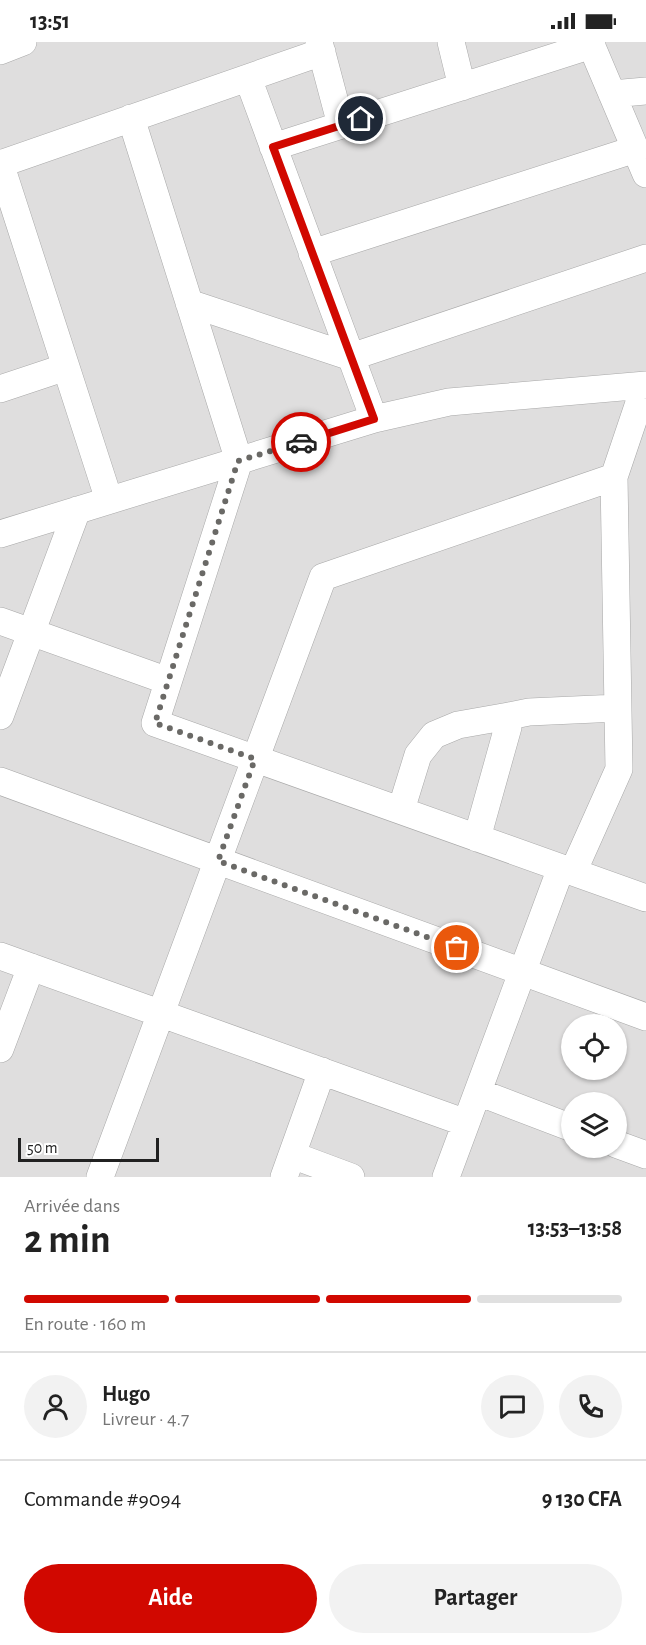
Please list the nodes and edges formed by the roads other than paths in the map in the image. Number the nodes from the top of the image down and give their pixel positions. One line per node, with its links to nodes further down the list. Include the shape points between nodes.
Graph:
1 (23, 42): 5 (street)
2 (451, 42): 7 (street)
3 (591, 44): 7 (street); 9 (street)
4 (320, 47): 6 (street); 11 (street)
5 (0, 51)
6 (248, 78): 10 (street); 12 (street)
7 (462, 87): 11 (street)
8 (646, 91): 9 (street)
9 (612, 94): 13 (street)
10 (131, 118): 14 (street); 18 (street)
11 (341, 125): 12 (street)
12 (273, 147): 16 (street)
13 (641, 161): 16 (street)
14 (0, 163): 15 (street)
15 (6, 202): 20 (street)
16 (312, 253): 19 (street)
17 (646, 258): 19 (street)
18 (189, 303): 19 (street); 24 (street)
19 (351, 357): 23 (street)
20 (66, 367): 22 (street); 26 (street)
21 (645, 385): 23 (street, via 449,402); 25 (street)
22 (0, 388)
23 (374, 419): 24 (street)
24 (238, 461): 26 (street); 31 (street)
25 (615, 477): 32 (street); 35 (street, via 323,577)
26 (109, 500): 27 (street)
27 (77, 510): 28 (street); 30 (street)
28 (0, 534)
29 (0, 621): 30 (street)
30 (32, 632): 31 (street); 33 (street)
31 (168, 681): 35 (street, via 155,723)
32 (618, 708): 34 (street); 40 (street, via 619,769)
33 (0, 716)
34 (509, 716): 37 (street, via 434,735 418,755); 38 (street)
35 (255, 759): 37 (street); 39 (street)
36 (0, 781): 39 (street)
37 (401, 810): 38 (street)
38 (477, 838): 40 (street)
39 (218, 861): 44 (street); 45 (street)
40 (567, 870): 41 (street); 44 (street)
41 (646, 898)
42 (0, 956): 43 (street)
43 (31, 967): 45 (street); 47 (street)
44 (522, 972): 46 (street); 49 (street)
45 (161, 1013): 48 (street); 55 (street)
46 (646, 1017)
47 (0, 1049)
48 (322, 1071): 50 (street); 54 (street)
49 (478, 1092): 50 (street); 51 (street)
50 (466, 1123): 57 (street)
51 (561, 1124)
52 (627, 1148): 53 (street)
53 (646, 1155)
54 (288, 1166): 56 (street)
55 (100, 1177)
56 (351, 1177)
57 (446, 1177)

